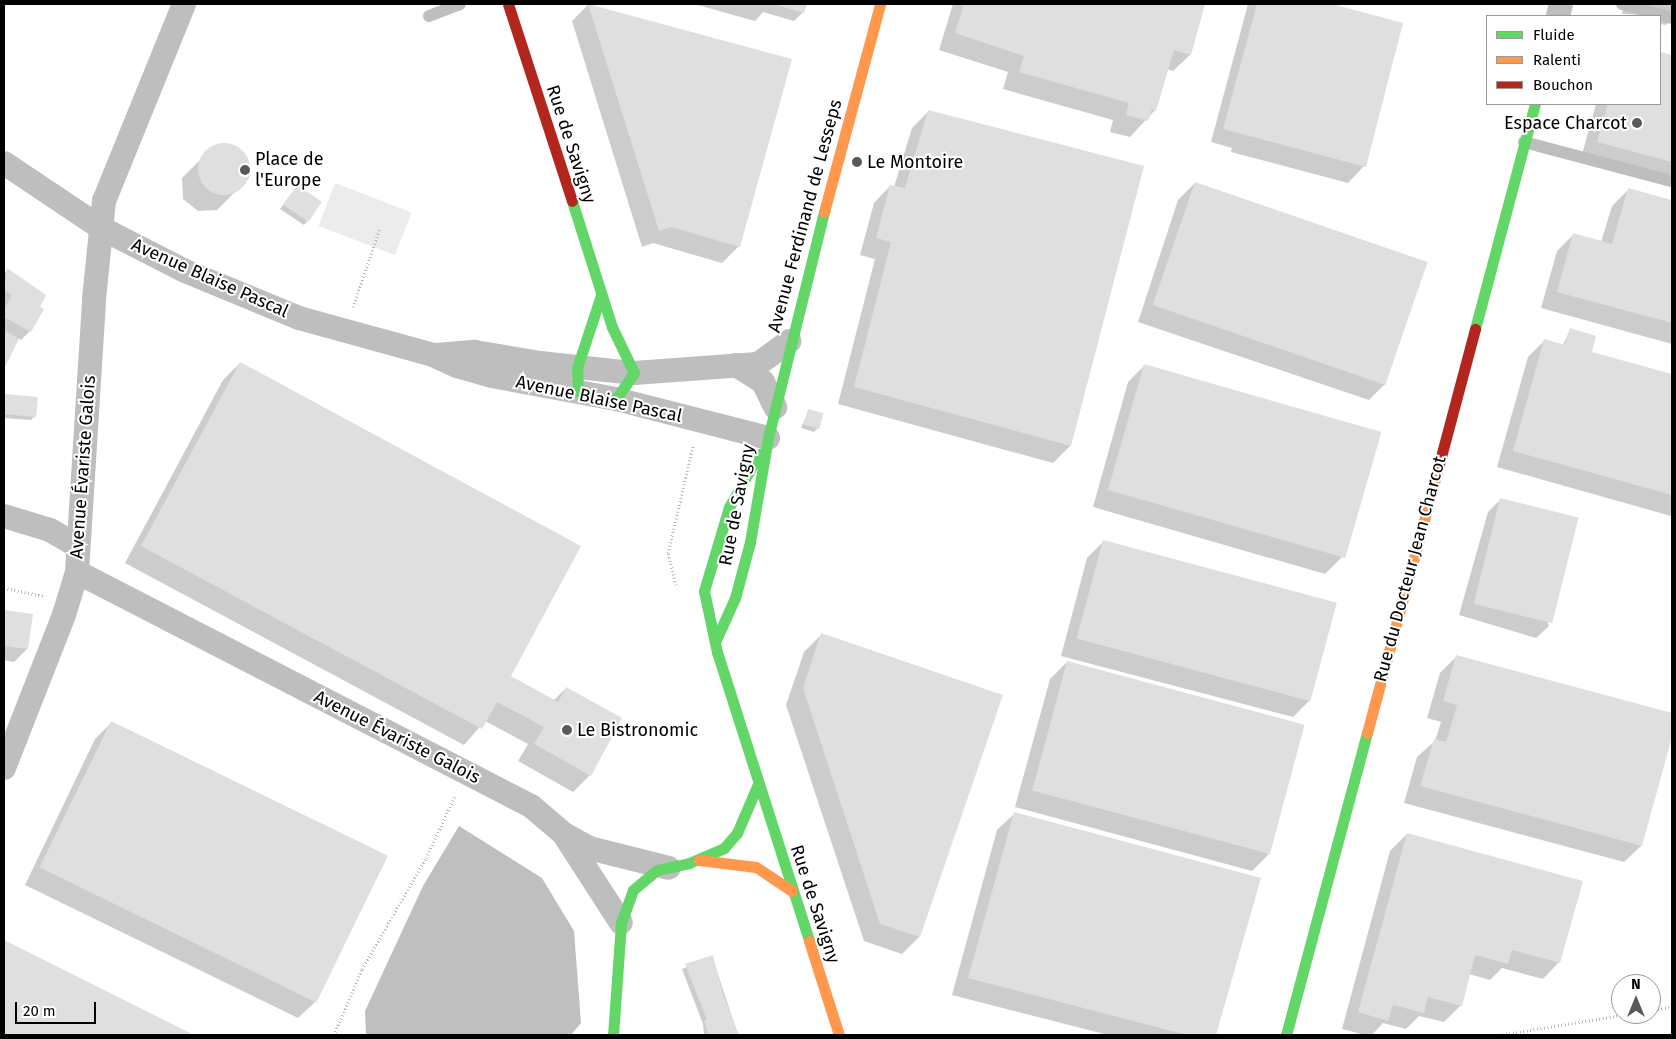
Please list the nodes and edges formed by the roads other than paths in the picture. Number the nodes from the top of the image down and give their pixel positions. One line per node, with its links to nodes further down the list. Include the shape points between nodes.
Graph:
1 (184, 4): 12 (street, Avenue Évariste Galois, via 104,201)
2 (460, 4): 6 (lane)
3 (508, 4): 13 (main road, Rue de Savigny)
4 (880, 4): 14 (main road, Avenue Ferdinand de Lesseps)
5 (1622, 4): 7 (lane)
6 (429, 16)
7 (1672, 18)
8 (1534, 105): 9 (main road, Rue du Docteur Jean Charcot)
9 (1524, 142): 11 (lane); 36 (main road, Rue du Docteur Jean Charcot)
10 (4, 163): 12 (street, Avenue Blaise Pascal)
11 (1672, 181)
12 (101, 228): 15 (street, Avenue Blaise Pascal, via 194,275 299,318); 24 (street, Avenue Évariste Galois)
13 (601, 295): 17 (main road); 18 (main road, Rue de Savigny)
14 (790, 341): 16 (street, Avenue Blaise Pascal, via 758,364); 21 (main road, Avenue Ferdinand de Lesseps)
15 (433, 355): 17 (street, Avenue Blaise Pascal, via 475,352); 19 (street, Avenue Blaise Pascal, via 492,376)
16 (736, 365): 18 (street, Avenue Blaise Pascal); 21 (street, via 763,382)
17 (577, 368): 18 (street, Avenue Blaise Pascal); 19 (main road)
18 (634, 373): 20 (main road)
19 (578, 392): 20 (street, Avenue Blaise Pascal)
20 (616, 399): 22 (street, Avenue Blaise Pascal)
21 (775, 407): 22 (main road, Avenue Ferdinand de Lesseps)
22 (768, 438): 26 (main road, Rue de Savigny, via 750,542 735,598); 26 (main road, Rue de Savigny, via 729,507 704,591)
23 (4, 516): 24 (street, via 50,530)
24 (78, 546): 25 (street, Avenue Évariste Galois)
25 (77, 572): 27 (street, via 70,600); 29 (street, Avenue Évariste Galois, via 531,806)
26 (716, 640): 28 (main road, Rue de Savigny)
27 (4, 768)
28 (758, 784): 30 (main road, via 737,833 724,848); 32 (main road, Rue de Savigny)
29 (564, 834): 31 (street, Avenue Évariste Galois, via 589,848); 33 (street, Avenue Évariste Galois)
30 (698, 859): 31 (main road); 32 (main road, via 756,867)
31 (669, 868): 33 (main road, via 657,870 633,890)
32 (792, 891): 35 (main road, Rue de Savigny)
33 (621, 923): 34 (main road)
34 (613, 1035)
35 (839, 1035)
36 (1286, 1035)

